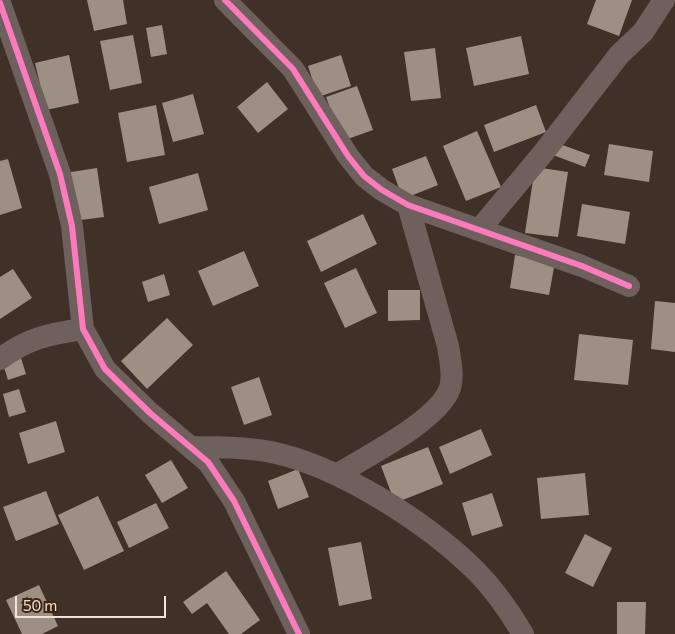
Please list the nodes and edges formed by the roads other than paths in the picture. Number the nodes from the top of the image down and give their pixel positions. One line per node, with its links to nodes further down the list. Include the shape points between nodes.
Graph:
1 (225, 0): 4 (street, via 293,69 364,176)
2 (664, 0): 5 (street, via 643,32 619,54)
3 (0, 4): 7 (street, via 64,192 72,226)
4 (408, 205): 5 (street); 10 (street, via 448,346 452,369 450,388 438,408 423,420)
5 (479, 230): 6 (street)
6 (629, 286)
7 (83, 329): 8 (street, via 40,336); 9 (street, via 105,369 150,413)
8 (0, 359)
9 (191, 446): 10 (street, via 271,452); 11 (street, via 208,462 234,501)
10 (338, 474): 12 (street, via 441,541 476,571)
11 (299, 634)
12 (523, 634)

